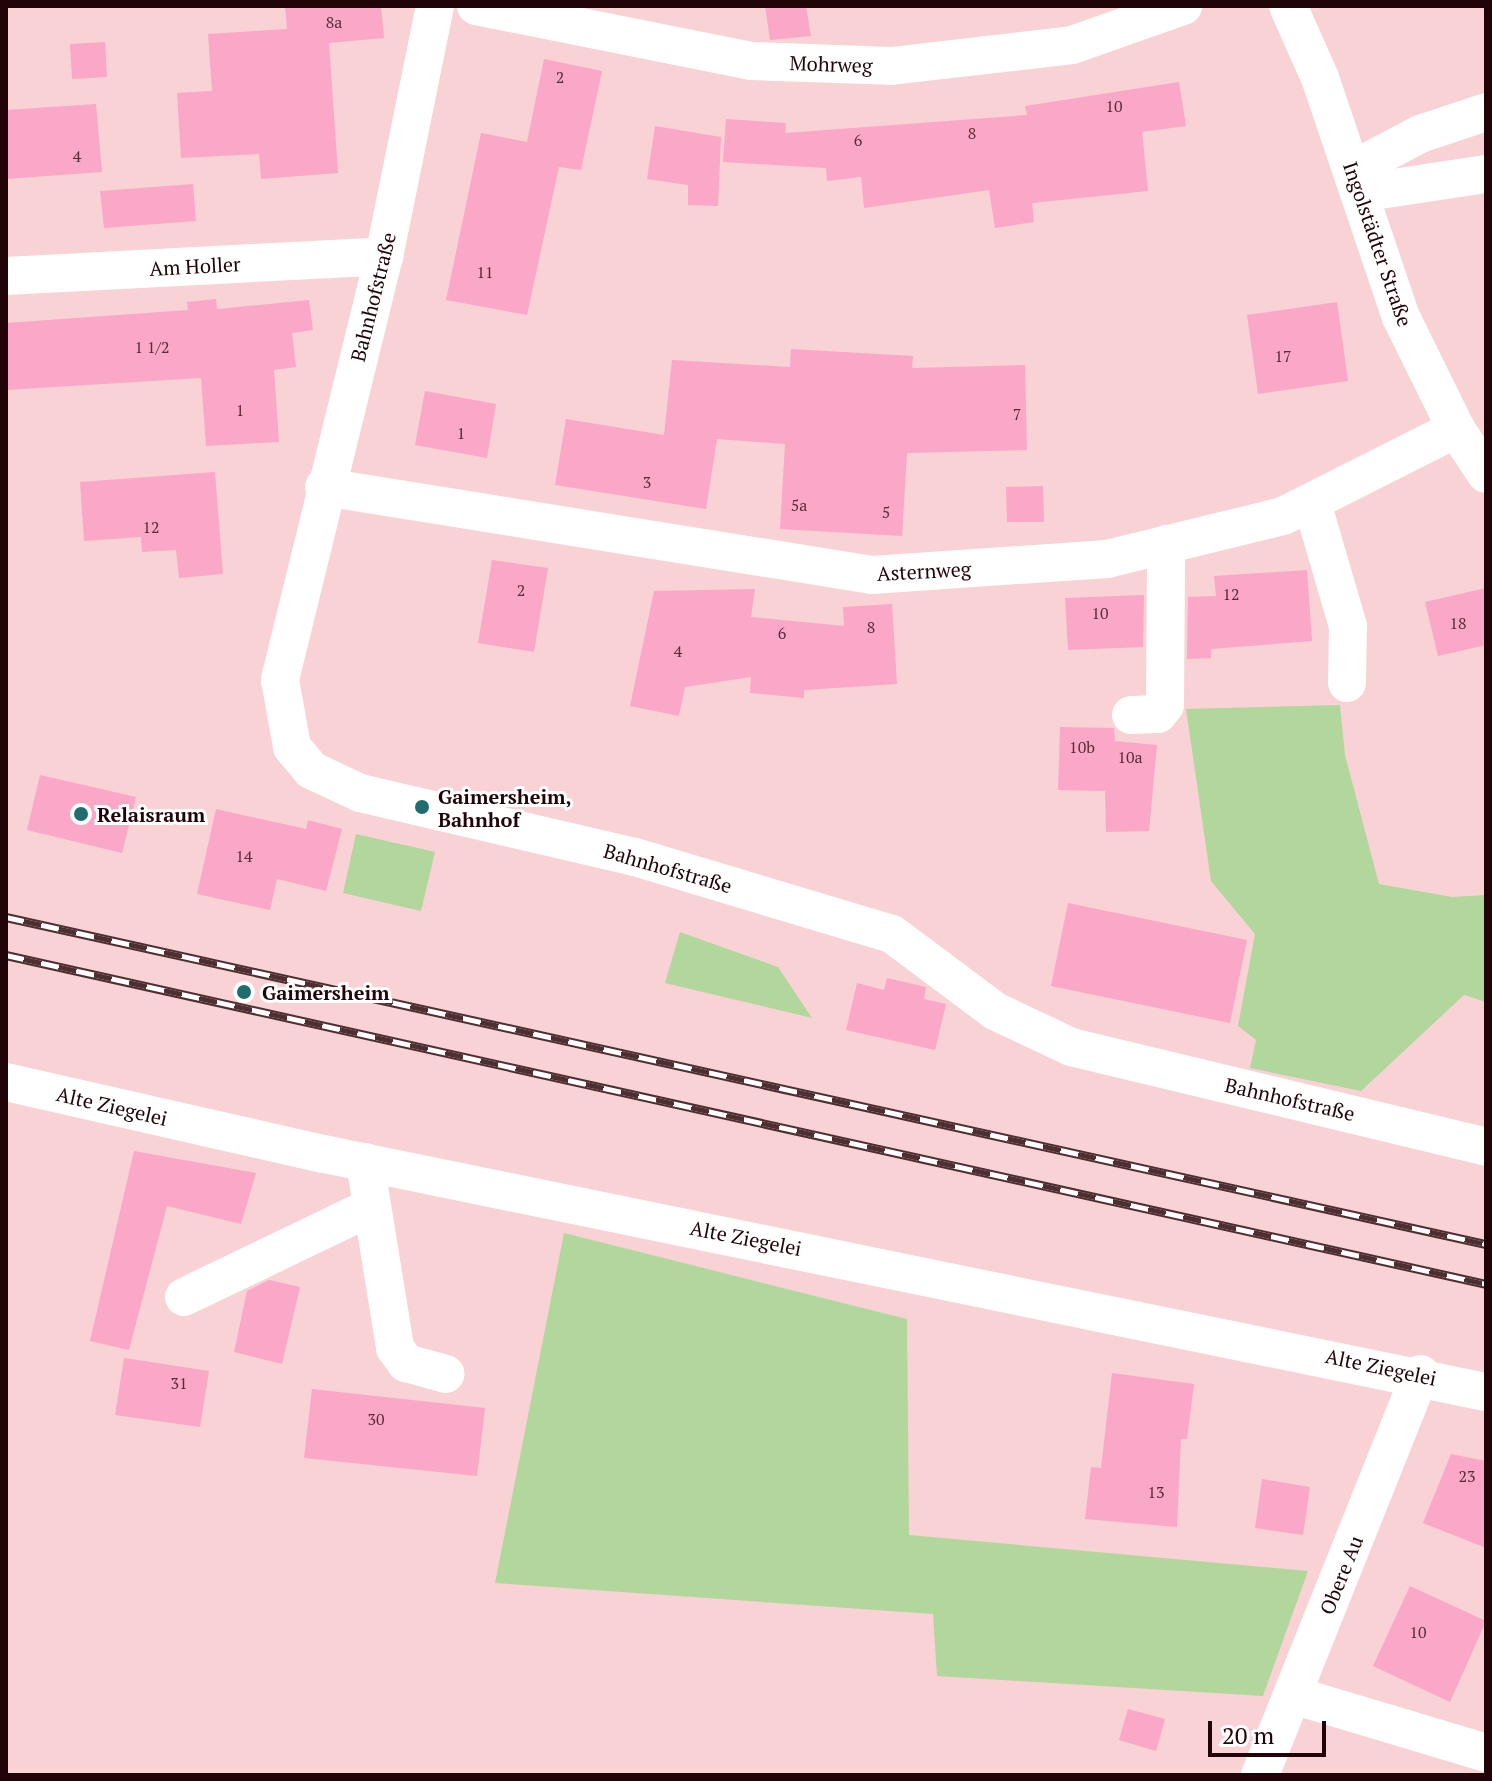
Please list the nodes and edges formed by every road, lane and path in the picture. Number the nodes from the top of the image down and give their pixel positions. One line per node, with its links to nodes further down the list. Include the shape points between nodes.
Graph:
1 (435, 6): 8 (street, Bahnhofstraße)
2 (476, 6): 3 (street, Mohrweg, via 751,61 891,66 1072,45)
3 (1183, 6)
4 (1288, 6): 7 (street, Ingolstädter Straße)
5 (1486, 112): 7 (street, via 1420,134)
6 (1486, 174): 7 (street)
7 (1356, 181): 10 (street, Ingolstädter Straße, via 1401,317)
8 (384, 256): 9 (street, Am Holler); 12 (street, Bahnhofstraße)
9 (6, 276)
10 (1456, 429): 11 (street, Ingolstädter Straße); 13 (street, Asternweg)
11 (1486, 474)
12 (324, 487): 14 (street, Asternweg, via 872,575 1107,559); 18 (street, Bahnhofstraße, via 280,680 292,747 311,770 334,784 635,857 892,934 995,1011 1071,1047)
13 (1312, 503): 14 (street, Asternweg); 15 (street, via 1348,626)
14 (1166, 544): 16 (street, via 1165,705 1158,714)
15 (1347, 683)
16 (1131, 715)
17 (6, 1082): 19 (street, Alte Ziegelei)
18 (1486, 1147)
19 (365, 1162): 20 (street); 23 (street, Alte Ziegelei)
20 (369, 1208): 21 (street); 22 (street, via 395,1348 406,1363)
21 (184, 1297)
22 (446, 1374)
23 (1420, 1374): 24 (street, Alte Ziegelei); 25 (street, Obere Au)
24 (1486, 1392)
25 (1293, 1695): 26 (street); 27 (street, Obere Au)
26 (1486, 1753)
27 (1260, 1775)

